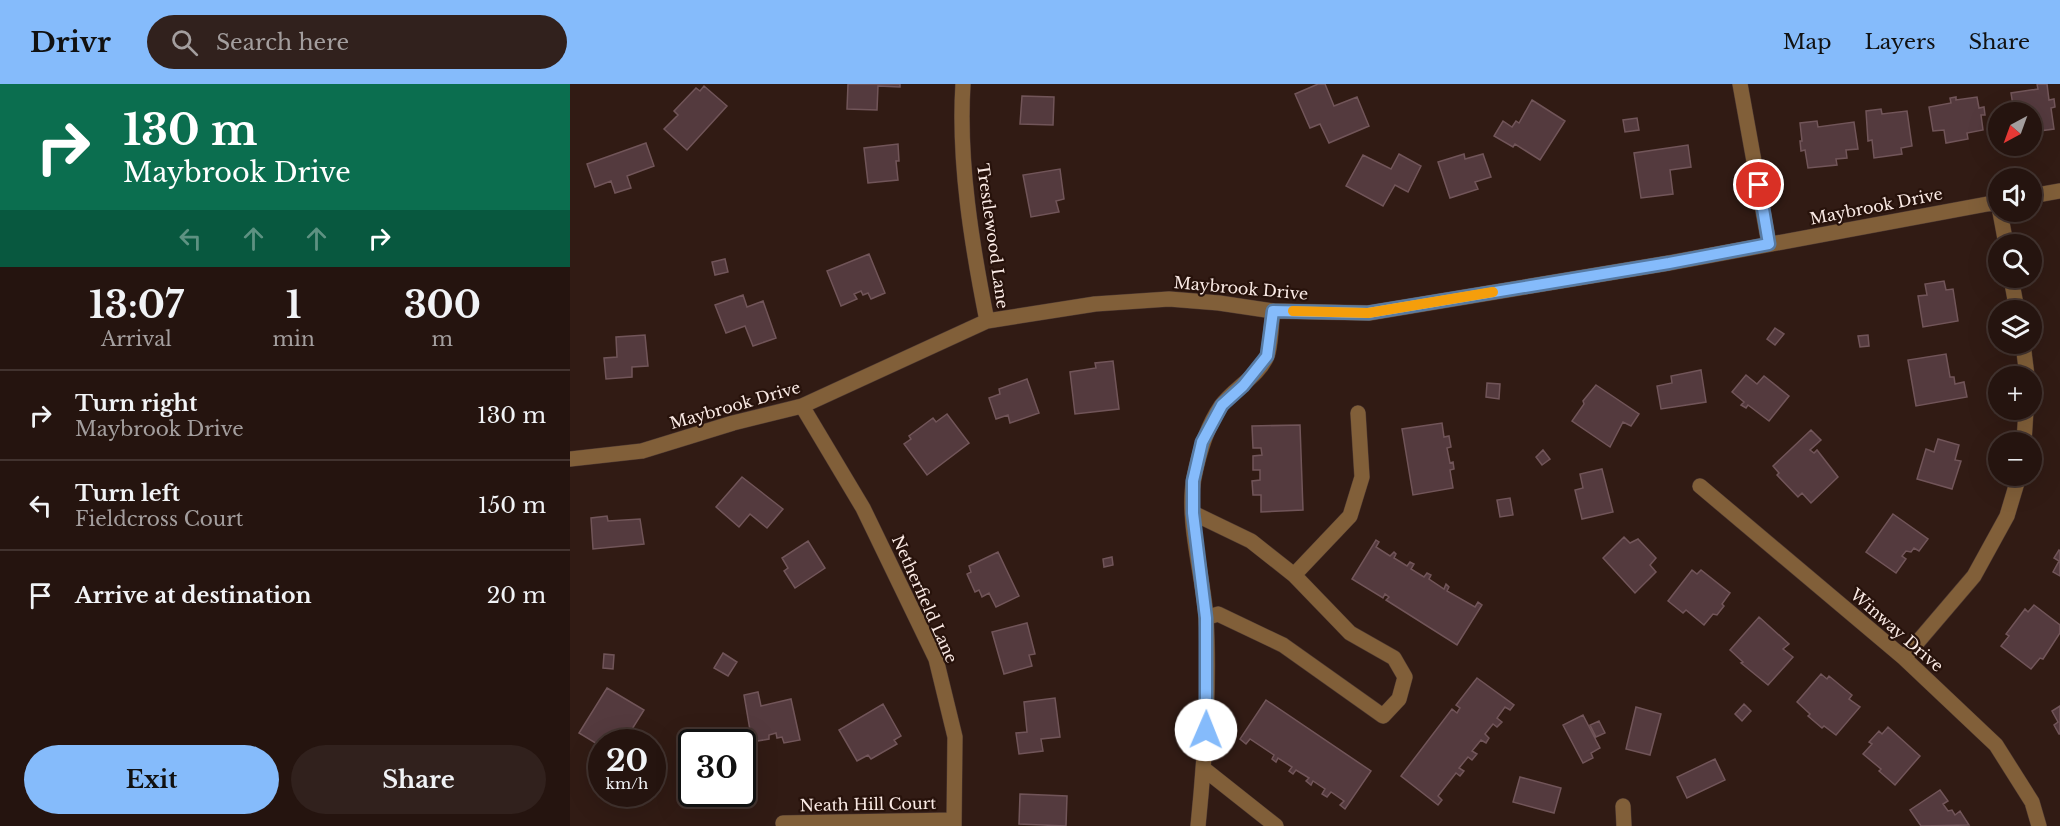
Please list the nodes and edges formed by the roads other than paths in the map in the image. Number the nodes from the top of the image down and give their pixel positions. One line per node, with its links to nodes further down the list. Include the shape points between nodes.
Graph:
1 (963, 84): 8 (street, Trestlewood Lane, via 966,189)
2 (1740, 84): 6 (street)
3 (2060, 191): 4 (street)
4 (2042, 194)
5 (1988, 204): 6 (street, Maybrook Drive)
6 (1769, 244): 7 (street, Maybrook Drive, via 1368,313)
7 (1273, 311): 8 (street, Maybrook Drive, via 1169,299 1095,304); 14 (street, via 1267,356 1222,405 1202,442 1193,481)
8 (987, 321): 9 (street, Maybrook Drive)
9 (802, 406): 11 (street, Maybrook Drive, via 642,451); 21 (street, Netherfield Lane, via 863,508 936,659 955,737)
10 (1358, 413): 15 (street, via 1362,477 1350,516)
11 (570, 459)
12 (1700, 486): 17 (street, Winway Drive)
13 (2016, 486): 17 (street, via 2007,516 1974,576)
14 (1193, 513): 15 (street, via 1251,541); 16 (street)
15 (1294, 575): 16 (street, via 1350,633 1394,658 1405,677 1399,699 1383,716 1283,645 1218,614)
16 (1206, 618): 18 (street)
17 (1904, 658): 25 (street, Winway Drive, via 1996,745 2032,802)
18 (1204, 769): 22 (street); 23 (street)
19 (1623, 806): 24 (street)
20 (783, 823): 21 (street, Neath Hill Court)
21 (954, 823)
22 (1198, 826)
23 (1276, 826)
24 (1624, 826)
25 (2039, 826)

